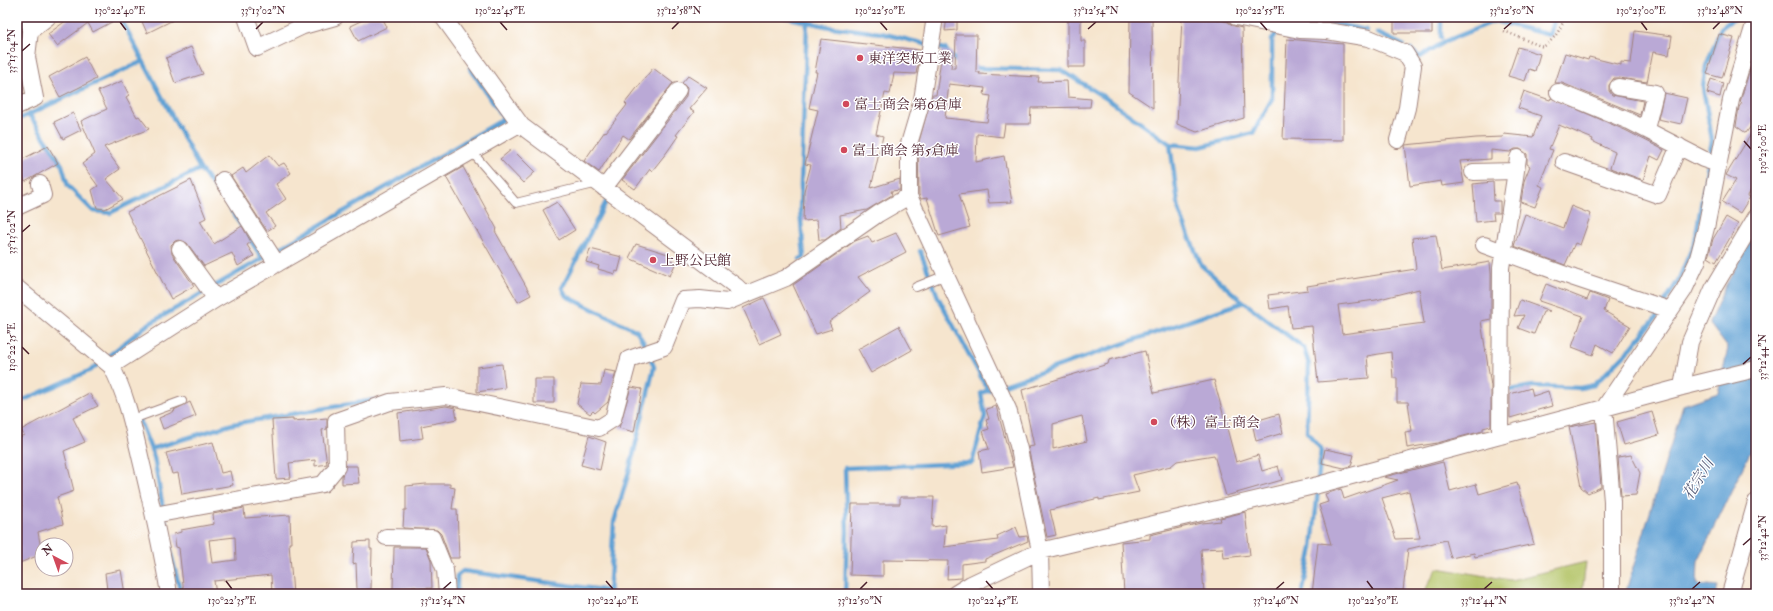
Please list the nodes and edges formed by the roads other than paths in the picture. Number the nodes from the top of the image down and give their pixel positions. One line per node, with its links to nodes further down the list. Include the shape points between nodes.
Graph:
1 (48, 17): 8 (street)
2 (246, 17): 3 (street, via 257,48 303,26)
3 (335, 17)
4 (443, 17): 14 (street)
5 (935, 17): 25 (street, via 922,100 909,144)
6 (1236, 17): 9 (street)
7 (1756, 18): 20 (street)
8 (29, 23): 13 (street, via 27,57 35,98)
9 (1301, 23): 16 (street, via 1327,32 1369,38 1405,53 1414,66 1407,108)
10 (1618, 87): 15 (street, via 1655,93)
11 (678, 91): 24 (street)
12 (1558, 92): 15 (street)
13 (17, 106)
14 (516, 126): 18 (street); 24 (street)
15 (1646, 129): 17 (street)
16 (1398, 140)
17 (1679, 146): 19 (street, via 1658,195); 20 (street)
18 (471, 151): 24 (lane, via 516,203); 31 (street)
19 (1564, 162)
20 (1710, 162): 37 (street, via 1706,228 1697,262 1684,290)
21 (1473, 172): 30 (street, via 1517,165)
22 (223, 180): 31 (street)
23 (40, 184): 26 (street, via 43,195)
24 (595, 186): 35 (street)
25 (910, 196): 32 (street); 35 (street, via 878,214 786,278)
26 (17, 207)
27 (1756, 217): 40 (street, via 1710,296 1690,342)
28 (1484, 244): 30 (street)
29 (180, 249): 36 (street)
30 (1503, 252): 37 (street); 44 (street)
31 (277, 264): 36 (street)
32 (941, 277): 33 (lane); 48 (street, via 1008,409)
33 (916, 287)
34 (17, 288): 38 (street)
35 (740, 291): 46 (street, via 727,302 700,298 683,300 664,347 629,359 613,419 599,428 446,396 390,402 336,421 337,467 322,484)
36 (212, 293): 38 (street)
37 (1663, 308): 42 (street)
38 (110, 362): 43 (street)
39 (1756, 369): 40 (street)
40 (1682, 387): 42 (street)
41 (182, 401): 43 (lane)
42 (1604, 408): 44 (street); 53 (street, via 1612,501)
43 (136, 418): 46 (street)
44 (1500, 436): 48 (street, via 1318,485)
45 (1756, 502): 54 (street)
46 (161, 514): 49 (street)
47 (386, 537): 50 (street, via 432,538 445,570)
48 (1040, 551): 51 (street); 52 (street)
49 (169, 594)
50 (447, 594)
51 (955, 594)
52 (1041, 594)
53 (1612, 594)
54 (1730, 594)

